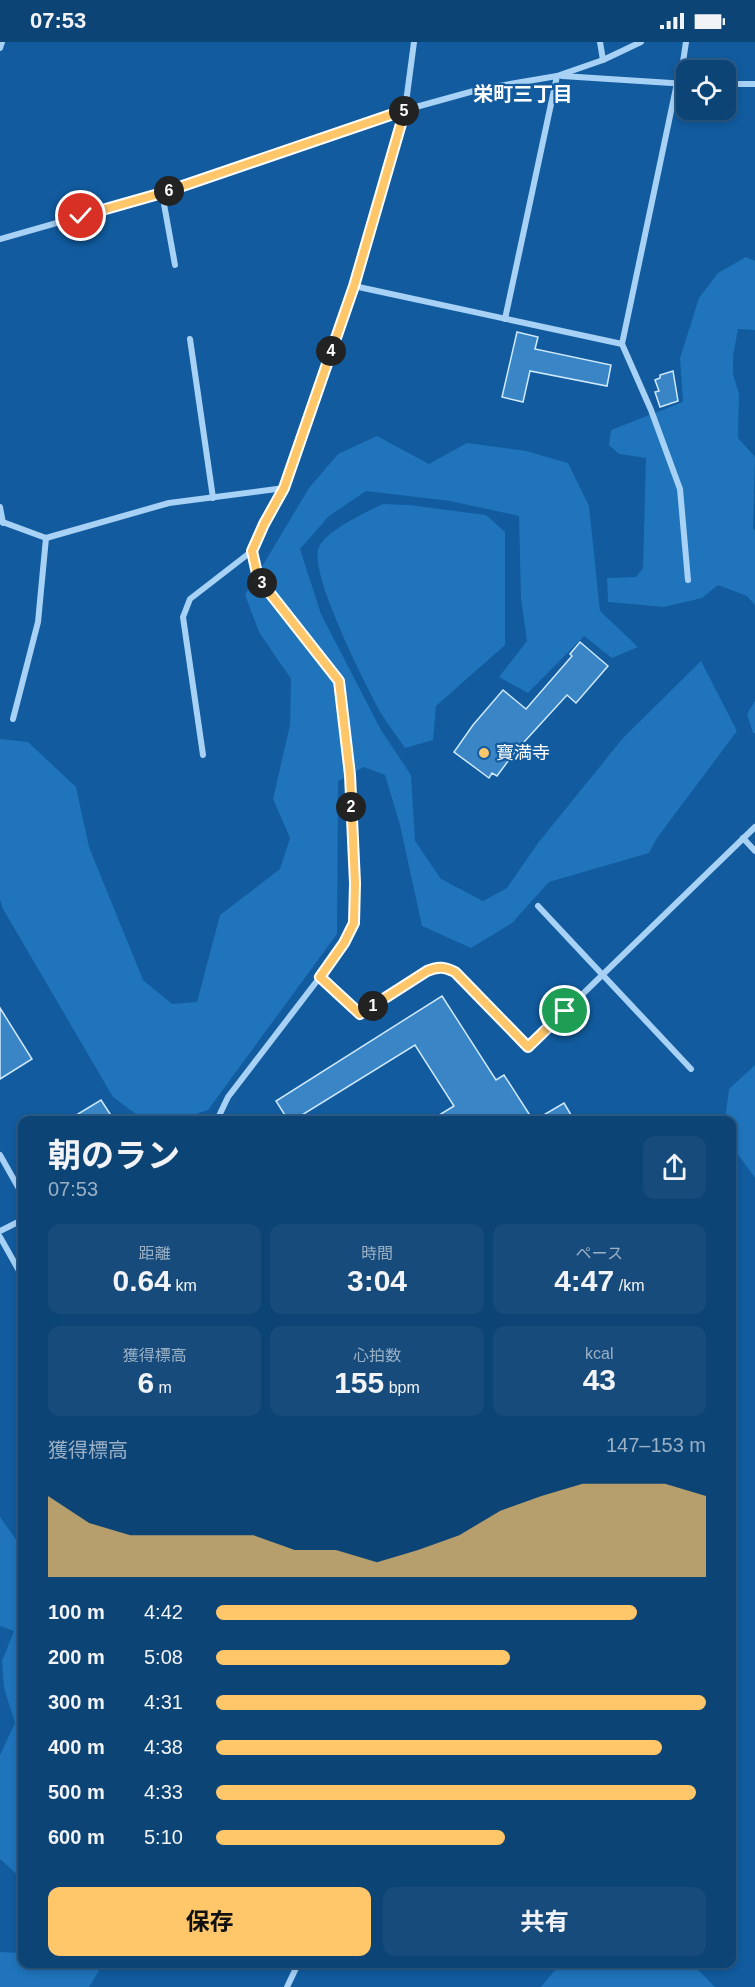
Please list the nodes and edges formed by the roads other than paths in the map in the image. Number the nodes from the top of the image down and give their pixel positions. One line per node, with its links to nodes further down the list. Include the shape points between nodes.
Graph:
1 (2, 42): 6 (street)
2 (414, 42): 14 (street)
3 (600, 42): 7 (street)
4 (641, 42): 7 (street)
5 (686, 42): 8 (street)
6 (0, 48)
7 (603, 60): 9 (street)
8 (683, 60)
9 (557, 76): 10 (street); 14 (street, via 481,89); 19 (street)
10 (676, 83)
11 (736, 84): 12 (street)
12 (755, 84)
13 (676, 88): 21 (street)
14 (405, 110): 15 (street); 18 (street)
15 (162, 193): 16 (street); 17 (street)
16 (0, 239)
17 (176, 265)
18 (354, 286): 19 (street); 22 (street)
19 (505, 319): 21 (street)
20 (190, 339): 23 (street)
21 (622, 344): 28 (street, via 680,489)
22 (284, 488): 23 (street); 27 (street)
23 (213, 498): 26 (street, via 169,503)
24 (0, 507): 25 (street)
25 (1, 522): 26 (street)
26 (46, 538): 29 (street, via 38,622)
27 (252, 551): 30 (street, via 190,599 183,617); 36 (street, via 258,578 339,681 350,775 354,923)
28 (688, 580)
29 (13, 719)
30 (203, 755)
31 (755, 827): 32 (street)
32 (743, 838): 33 (street); 35 (street)
33 (755, 851)
34 (538, 906): 35 (street)
35 (603, 974): 36 (street, via 528,1047 446,967 427,971 360,1014); 37 (street)
36 (320, 977): 38 (street, via 228,1097)
37 (691, 1069)
38 (219, 1116)
39 (0, 1155): 40 (street)
40 (18, 1187)
41 (18, 1222): 42 (street)
42 (0, 1231)
43 (0, 1237): 44 (street)
44 (18, 1269)
45 (296, 1968): 46 (street)
46 (287, 1987)

